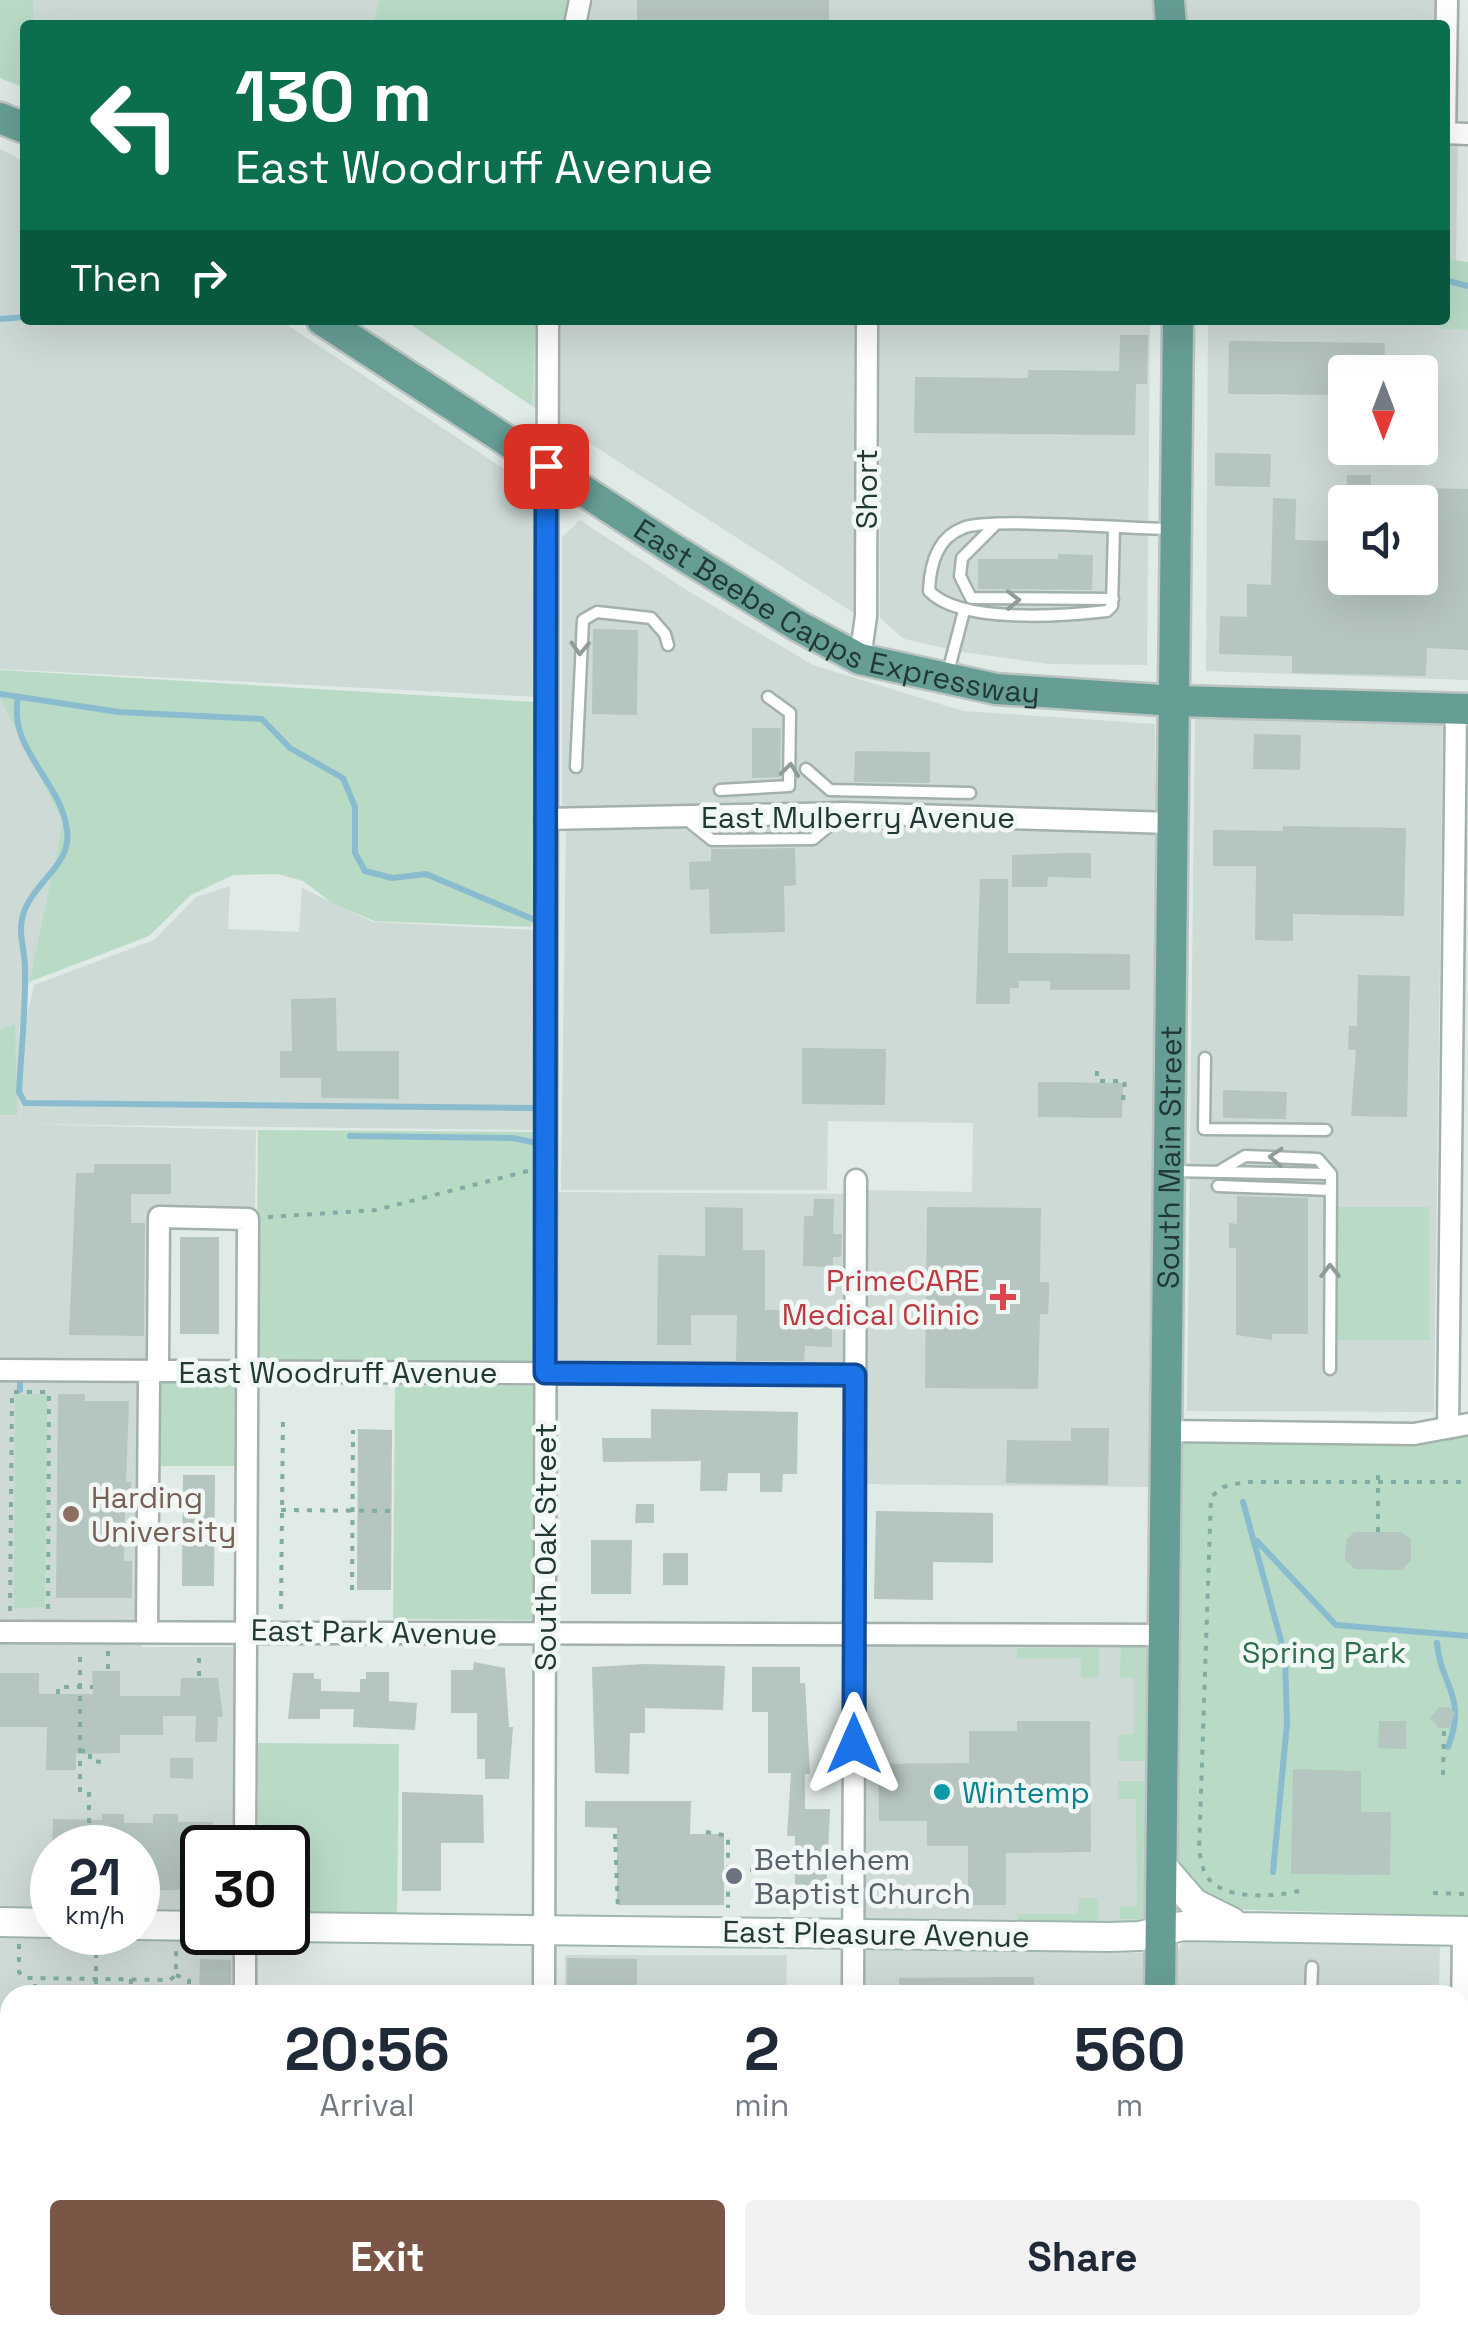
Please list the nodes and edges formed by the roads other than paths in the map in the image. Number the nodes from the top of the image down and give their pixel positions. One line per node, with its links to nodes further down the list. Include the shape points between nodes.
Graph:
1 (329, 325): 5 (main road, East Beebe Capps Expressway)
2 (548, 325): 5 (street, South Oak Street)
3 (867, 325): 12 (street, Short, via 866,616)
4 (1178, 325): 8 (main road, South Main Street)
5 (546, 466): 12 (main road, East Beebe Capps Expressway, via 798,626); 22 (street, South Oak Street)
6 (995, 526): 7 (lane); 9 (lane, one-way to 9, via 962,558 960,576 971,598); 10 (lane, via 960,528 931,562 929,592)
7 (1114, 528): 8 (lane); 9 (lane)
8 (1177, 530): 15 (main road, South Main Street)
9 (1112, 598): 10 (lane, via 1107,611 1099,612)
10 (964, 610): 13 (lane)
11 (668, 645): 17 (lane, one-way to 17, via 651,618 598,612 583,620)
12 (860, 658): 13 (main road, East Beebe Capps Expressway)
13 (946, 679): 15 (main road, East Beebe Capps Expressway, via 996,689)
14 (768, 697): 20 (lane, one-way to 14, via 790,786 790,713)
15 (1176, 700): 16 (main road, East Beebe Capps Expressway); 23 (main road, South Main Street)
16 (1462, 709): 19 (street)
17 (576, 767)
18 (806, 768): 21 (lane, via 830,790)
19 (1462, 776): 36 (street)
20 (720, 790)
21 (970, 793)
22 (545, 819): 23 (street, East Mulberry Avenue, via 846,812); 34 (street, South Oak Street)
23 (1172, 823): 26 (main road, South Main Street)
24 (1205, 1058): 25 (lane, via 1204,1129)
25 (1326, 1130)
26 (1168, 1171): 29 (lane, one-way to 26, via 1331,1174); 37 (main road, South Main Street)
27 (856, 1180): 35 (street)
28 (1218, 1186): 29 (lane)
29 (1331, 1190): 30 (lane, one-way to 29)
30 (1330, 1369)
31 (0, 1370): 32 (street, East Woodruff Avenue)
32 (154, 1371): 33 (street, East Woodruff Avenue); 33 (street, via 159,1218 248,1219); 40 (street)
33 (248, 1372): 34 (street, East Woodruff Avenue); 38 (street)
34 (545, 1373): 35 (street, East Woodruff Avenue); 41 (street, South Oak Street)
35 (855, 1375): 42 (street)
36 (1458, 1426): 37 (street, via 1414,1434)
37 (1166, 1431): 43 (main road, South Main Street)
38 (246, 1630): 40 (street, East Park Avenue); 41 (street, East Park Avenue); 44 (street)
39 (0, 1632): 40 (street, East Park Avenue)
40 (147, 1632)
41 (544, 1634): 42 (street, East Park Avenue); 49 (street, South Oak Street)
42 (854, 1634): 43 (street, East Park Avenue); 51 (street)
43 (1167, 1635): 45 (main road, South Main Street)
44 (246, 1825)
45 (1162, 1866): 46 (street, via 1194,1903); 50 (main road, South Main Street)
46 (1248, 1926): 48 (street, East Pleasure Avenue); 50 (street, East Pleasure Avenue)
47 (310, 1927): 49 (street, East Pleasure Avenue)
48 (1465, 1930): 59 (street)
49 (544, 1931): 51 (street, East Pleasure Avenue); 55 (street, South Oak Street)
50 (1161, 1931): 51 (street, East Pleasure Avenue); 57 (main road, South Main Street)
51 (854, 1932): 56 (street)
52 (246, 1955): 54 (street)
53 (1312, 1967): 58 (lane)
54 (245, 1985)
55 (544, 1985)
56 (853, 1985)
57 (1160, 1985)
58 (1312, 1985)
59 (1464, 1985)

